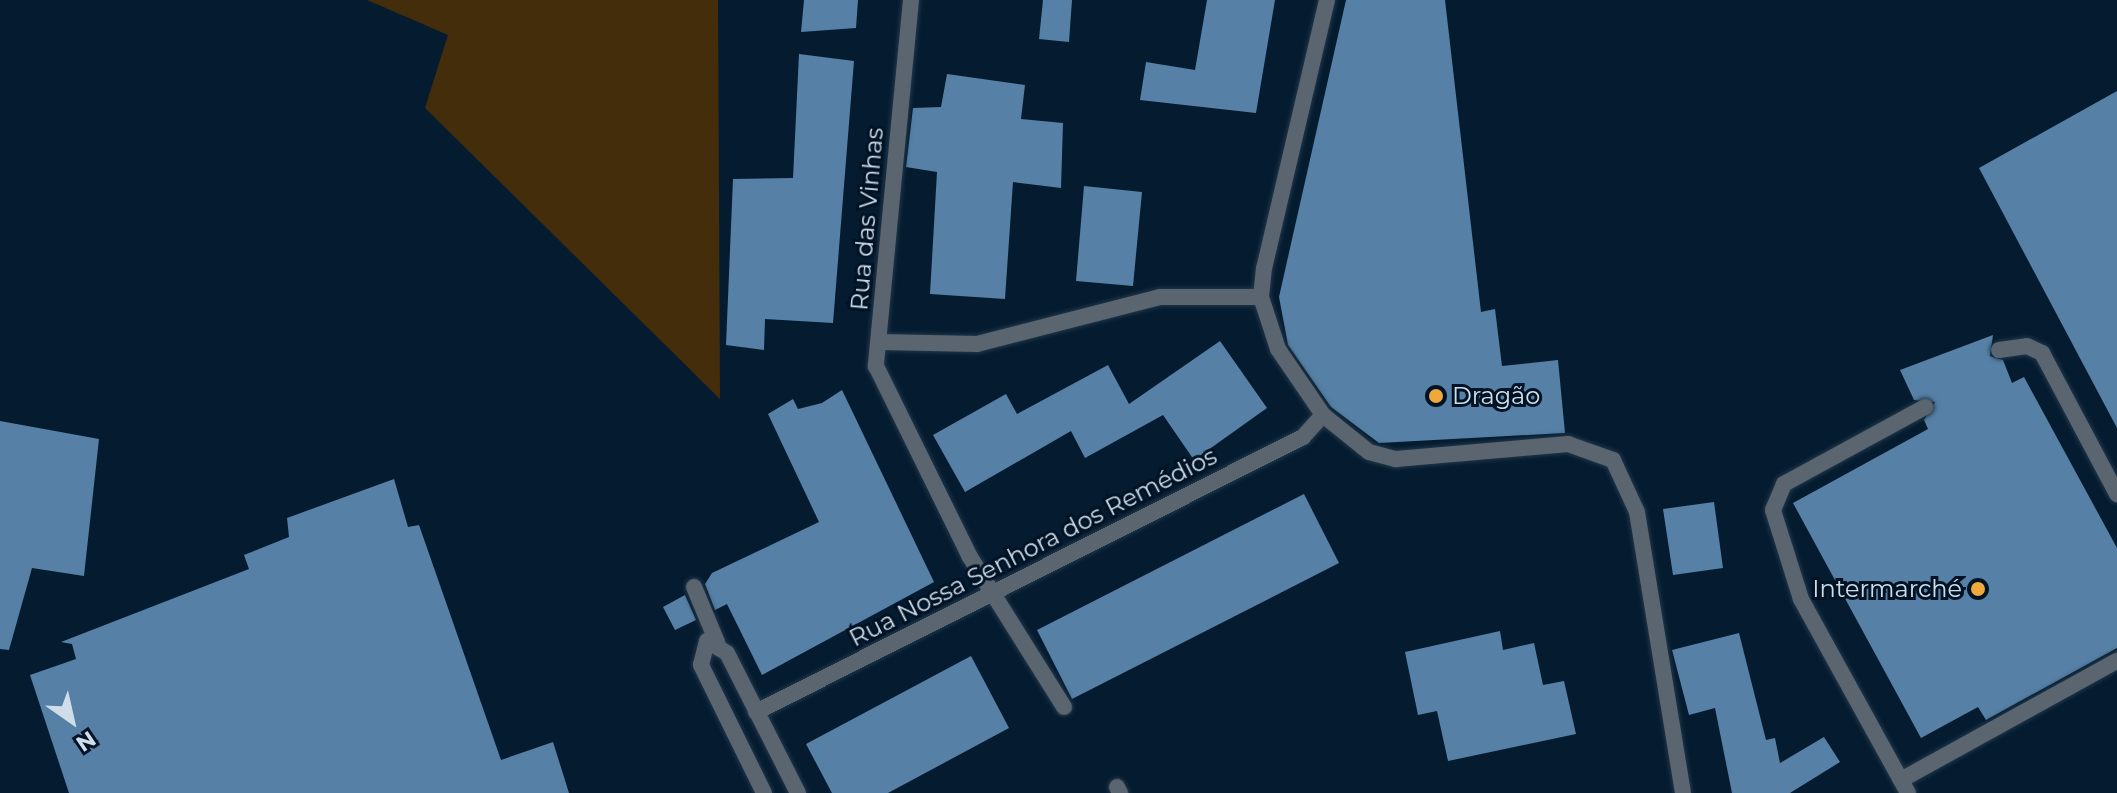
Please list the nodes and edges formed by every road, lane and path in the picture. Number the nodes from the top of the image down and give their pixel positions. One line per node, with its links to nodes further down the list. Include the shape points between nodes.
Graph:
1 (911, 0): 4 (street, Rua das Vinhas)
2 (1327, 0): 3 (street)
3 (1261, 297): 4 (street, Rua das Vinhas, via 1160,297 977,344); 7 (street, via 1278,349)
4 (881, 342): 10 (street, via 881,381)
5 (1999, 350): 8 (street, via 2027,346 2042,353)
6 (1925, 407): 15 (street, via 1784,484 1773,510 1801,599)
7 (1323, 415): 10 (street, Rua Nossa Senhora dos Remédios, via 1303,437); 18 (street, via 1369,452 1396,459 1568,444 1613,460 1637,512)
8 (2117, 494)
9 (694, 587): 11 (street)
10 (995, 595): 13 (street); 14 (street, Rua Nossa Senhora dos Remédios)
11 (717, 642): 14 (street); 16 (street, via 700,649 701,665)
12 (2117, 661): 15 (street)
13 (1064, 707)
14 (756, 712): 17 (street)
15 (1904, 786)
16 (764, 793)
17 (798, 793)
18 (1683, 793)

